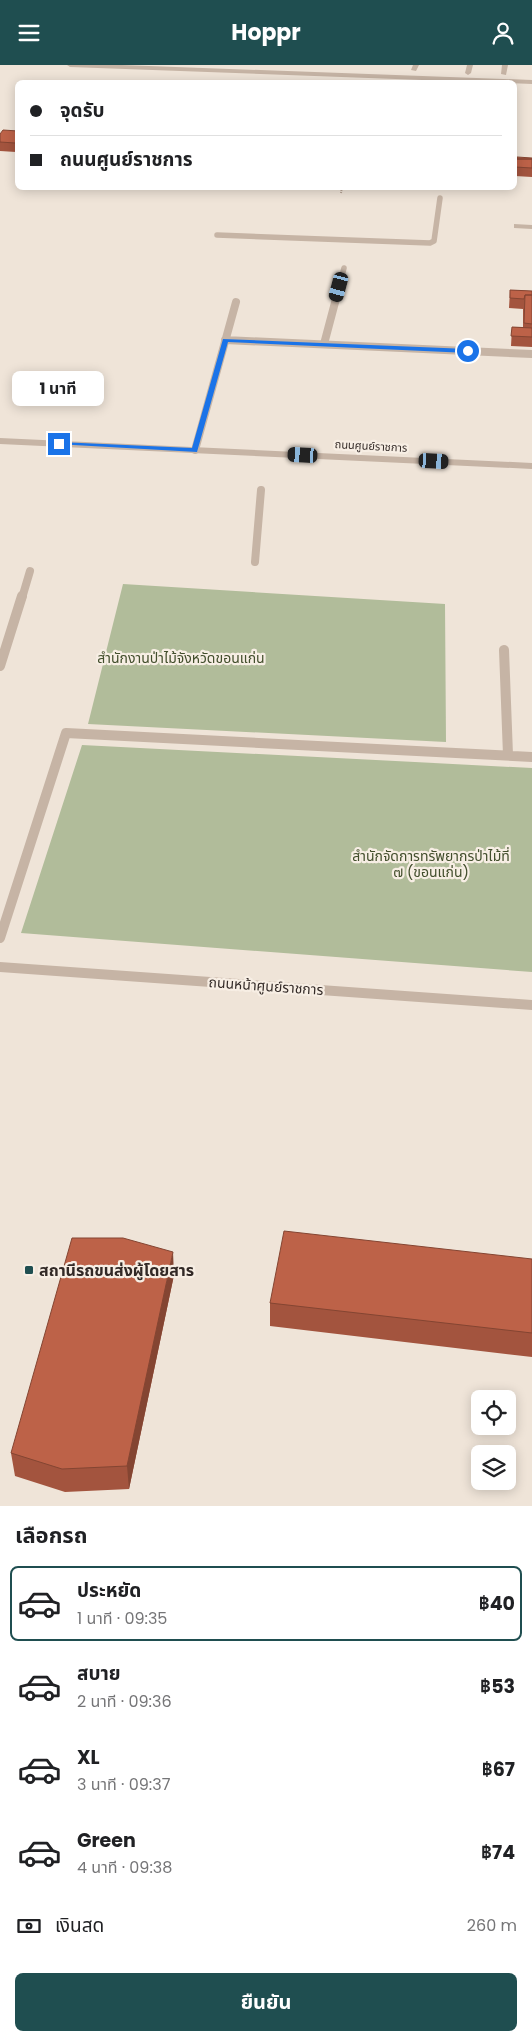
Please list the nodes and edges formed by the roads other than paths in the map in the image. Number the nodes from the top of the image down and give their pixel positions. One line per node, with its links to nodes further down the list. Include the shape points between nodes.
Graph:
1 (70, 65): 9 (street)
2 (260, 65): 5 (street)
3 (470, 65): 6 (street)
4 (505, 65): 7 (street)
5 (415, 68): 6 (street)
6 (468, 73): 7 (street)
7 (504, 74): 8 (street)
8 (532, 75)
9 (478, 80)
10 (517, 81): 11 (street)
11 (532, 82)
12 (440, 198): 15 (lane, via 434,241 430,243)
13 (517, 227): 14 (street)
14 (532, 227)
15 (217, 235)
16 (344, 268): 19 (lane)
17 (236, 302): 18 (lane)
18 (226, 340): 19 (lane); 22 (lane)
19 (324, 344): 20 (lane)
20 (532, 354)
21 (0, 441): 22 (street, ถนนศูนย์ราชการ)
22 (195, 450): 23 (street, ถนนศูนย์ราชการ)
23 (532, 466)
24 (261, 490): 25 (lane)
25 (255, 562)
26 (30, 571): 28 (lane)
27 (504, 650): 29 (lane)
28 (0, 665)
29 (508, 755): 30 (lane); 31 (lane, via 66,733)
30 (532, 757)
31 (0, 938)
32 (0, 967): 33 (street, ถนนหน้าศูนย์ราชการ)
33 (532, 1005)

